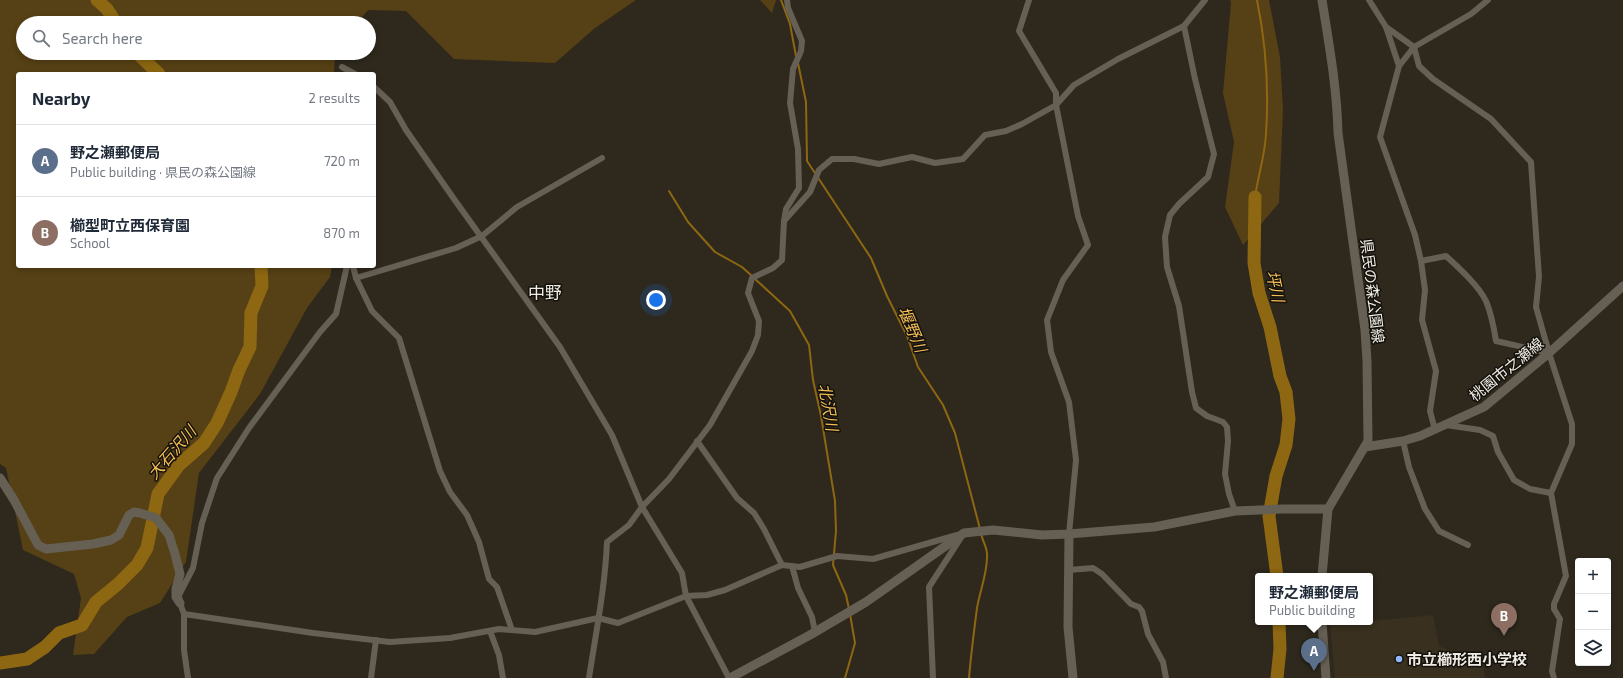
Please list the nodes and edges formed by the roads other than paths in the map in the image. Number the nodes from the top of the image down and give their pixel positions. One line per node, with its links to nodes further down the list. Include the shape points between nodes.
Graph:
1 (787, 0): 16 (street, via 802,41 794,66 790,104 798,149 799,188 786,209)
2 (1029, 0): 14 (street, via 1019,31 1056,93)
3 (1204, 0): 7 (street)
4 (1322, 0): 28 (street, 県民の森公園線, via 1335,83 1338,134 1368,361 1369,427)
5 (1369, 0): 8 (street)
6 (1488, 0): 9 (street, via 1471,14)
7 (1184, 26): 14 (street, via 1118,59 1074,85); 33 (street, via 1214,154 1208,177 1170,216 1165,237 1167,267 1179,306 1196,408 1207,416 1223,422 1227,427 1225,474 1229,494)
8 (1386, 27): 9 (street); 10 (street)
9 (1414, 47): 10 (street); 23 (street, via 1419,66 1433,79 1491,119 1532,162 1539,277 1536,308)
10 (1399, 66): 18 (street, via 1380,137 1415,235)
11 (342, 67): 12 (street)
12 (351, 72)
13 (376, 89): 17 (street, via 390,102 406,130)
14 (1056, 105): 16 (street, via 1017,127 985,136 963,159 935,163 912,157 878,164 854,159 832,159 818,171 810,192); 35 (street, via 1078,216 1088,245 1063,280 1046,320 1051,352 1069,402 1076,460)
15 (602, 158): 17 (street, via 517,207)
16 (784, 221): 26 (street, via 782,260 773,268 752,278 748,293 760,321 752,351 710,425)
17 (482, 236): 21 (street, via 456,248); 31 (street, via 564,354 612,435)
18 (1421, 261): 23 (street, via 1446,256 1465,274 1486,300 1496,341); 25 (street, via 1425,290 1422,320 1436,371 1430,411)
19 (347, 268): 42 (street, via 336,314 249,428 217,478 202,523 193,568 179,595)
20 (354, 268): 21 (street)
21 (356, 278): 46 (street, via 372,311 399,338 440,471 450,492 467,515 479,542 489,578 497,587)
22 (1623, 286): 23 (street, 桃園市之瀬線)
23 (1549, 353): 24 (street, 桃園市之瀬線, via 1484,407); 30 (street, via 1572,424 1572,444)
24 (1446, 425): 25 (street, 桃園市之瀬線); 30 (street, via 1480,430 1493,436 1498,452 1514,480 1530,489)
25 (1436, 430): 27 (street, 桃園市之瀬線)
26 (697, 441): 31 (street, via 669,479); 37 (street, via 737,498 754,513)
27 (1403, 441): 28 (street, 桃園市之瀬線); 36 (street, via 1409,467 1425,509 1439,531)
28 (1365, 447): 32 (street, 県民の森公園線)
29 (0, 478): 42 (street, via 38,545 46,549 111,540 119,534 129,515 134,512 156,518 169,535 175,554 180,574 176,597)
30 (1551, 493): 59 (street, via 1566,576 1554,604 1560,619 1552,671)
31 (642, 507): 41 (street, via 682,573); 44 (street, via 629,525 607,542 602,603)
32 (1328, 509): 33 (street); 40 (street, 県民の森公園線)
33 (1239, 511): 35 (street, via 1154,528)
34 (964, 533): 35 (street, via 993,530 1042,535); 38 (street, via 873,559 837,556 800,567); 48 (street, via 854,609); 55 (street, via 929,587)
35 (1070, 534): 39 (street)
36 (1468, 545)
37 (782, 565): 38 (street); 41 (street, via 725,590 707,595)
38 (792, 566): 48 (street, via 798,588 812,617)
39 (1069, 570): 56 (street, via 1068,627); 57 (street, via 1093,568 1131,604 1139,607 1148,634 1163,662)
40 (1322, 573)
41 (686, 596): 44 (street, via 618,623); 54 (street)
42 (180, 603): 43 (street)
43 (184, 614): 49 (street); 50 (street, via 184,650)
44 (598, 618): 46 (street, via 535,632); 53 (street)
45 (1322, 625): 58 (street)
46 (512, 630): 47 (street)
47 (490, 631): 49 (street, via 450,638 390,642); 52 (street, via 499,655)
48 (815, 632): 54 (street)
49 (376, 640): 51 (street)
50 (188, 678)
51 (371, 678)
52 (503, 678)
53 (589, 678)
54 (730, 678)
55 (933, 678)
56 (1073, 678)
57 (1166, 678)
58 (1326, 678)
59 (1554, 678)

